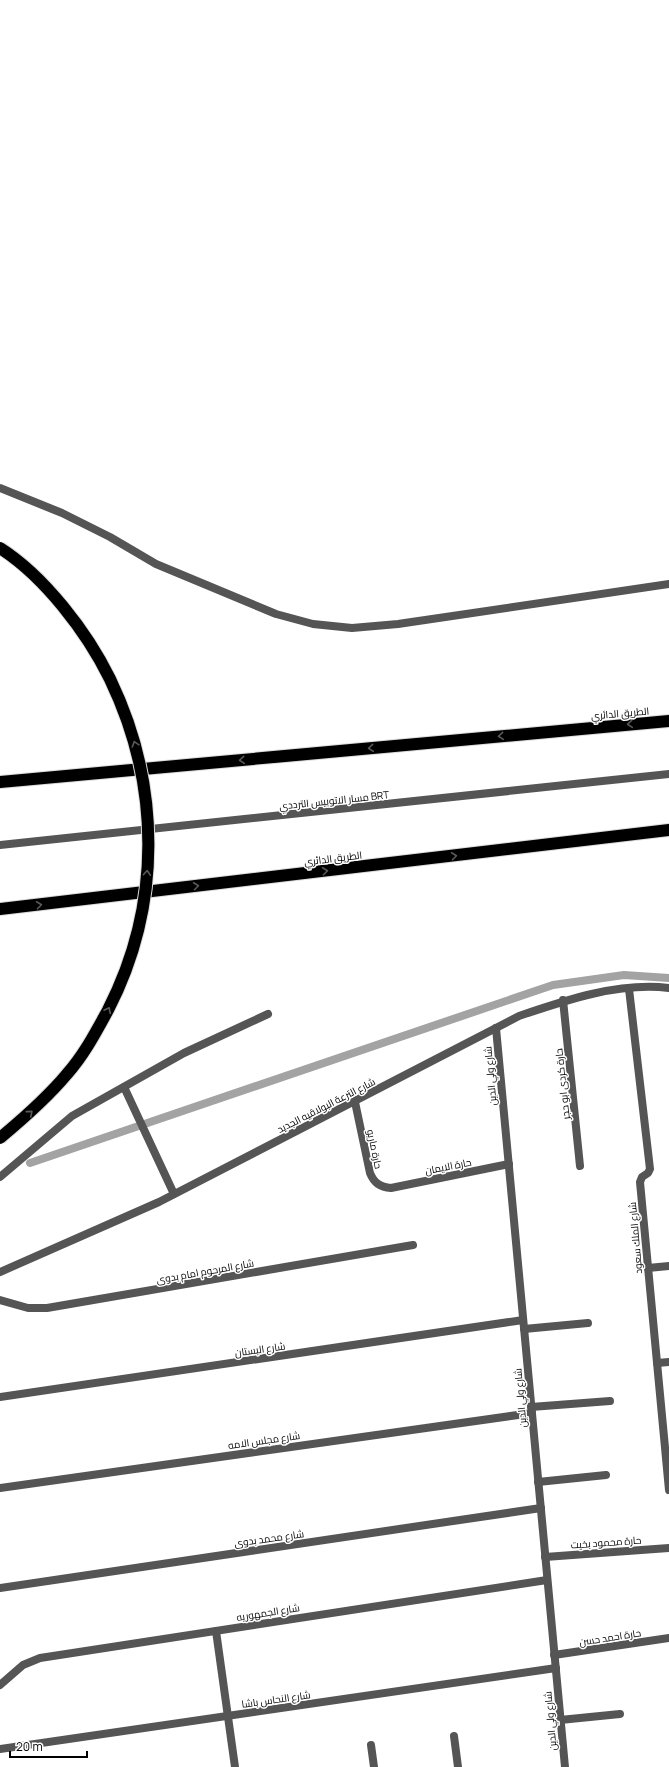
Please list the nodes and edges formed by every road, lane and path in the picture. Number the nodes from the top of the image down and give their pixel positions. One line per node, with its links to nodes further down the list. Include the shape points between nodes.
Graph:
1 (0, 488): 3 (street, via 62,513 156,564 276,614 313,624 352,628 398,624)
2 (0, 548): 17 (highway, one-way to 2, bridge, via 35,1109 68,1073 96,1033 119,990 135,944 146,896 149,847 147,798 138,750 122,704 101,660 74,620 41,583)
3 (669, 584)
4 (669, 721): 6 (highway, الطريق الدائري, one-way to 6)
5 (669, 774): 8 (street, مسار الاتوبيس الترددي BRT)
6 (0, 782)
7 (669, 830): 9 (highway, الطريق الدائري, one-way to 7)
8 (0, 845)
9 (0, 909)
10 (669, 988): 11 (street, شارع الترعة البولاقيه الجديد)
11 (629, 989): 12 (street, شارع الترعة البولاقيه الجديد); 25 (street, شارع الملك سعود, via 650,1169 640,1180)
12 (563, 1000): 14 (street, شارع الترعة البولاقيه الجديد, via 519,1016); 19 (street, حارة كردى ابو حجر)
13 (268, 1014): 15 (street, via 184,1054)
14 (496, 1028): 16 (street, شارع الترعة البولاقيه الجديد); 18 (street, شارع ولي الدين)
15 (124, 1087): 20 (street, via 72,1116); 22 (street)
16 (355, 1102): 21 (street, حارة ماريو, via 370,1173 378,1184); 22 (street, شارع الترعة البولاقيه الجديد)
17 (0, 1138)
18 (509, 1164): 21 (street, حارة الايمان); 28 (street, شارع ولي الدين)
19 (580, 1166)
20 (0, 1176)
21 (391, 1188)
22 (174, 1194): 26 (street, شارع الترعة البولاقيه الجديد)
23 (413, 1245): 27 (street, شارع المرحوم امام بدوى, via 47,1308 28,1308)
24 (669, 1266): 25 (street)
25 (648, 1268): 32 (street, شارع الملك سعود)
26 (0, 1272)
27 (0, 1300)
28 (523, 1320): 30 (street, شارع ولي الدين); 33 (street, شارع البستان)
29 (588, 1323): 30 (street)
30 (524, 1329): 35 (street, شارع ولي الدين)
31 (669, 1362): 32 (street)
32 (657, 1363): 36 (street, شارع الملك سعود)
33 (0, 1397)
34 (610, 1401): 35 (street, شارع مجلس الامه)
35 (532, 1410): 38 (street, شارع ولي الدين); 39 (street, شارع مجلس الامه)
36 (668, 1460): 40 (street, شارع الملك سعود)
37 (606, 1475): 38 (street)
38 (538, 1482): 41 (street, شارع ولي الدين)
39 (0, 1488)
40 (669, 1490)
41 (541, 1508): 43 (street, شارع ولي الدين); 45 (street, شارع محمد بدوى)
42 (669, 1548): 43 (street, حارة محمود بخيت)
43 (545, 1557): 44 (street, شارع ولي الدين)
44 (547, 1580): 46 (street, شارع الجمهوريه); 48 (street, شارع ولي الدين)
45 (0, 1588)
46 (216, 1630): 50 (street, شارع الجمهوريه, via 40,1658 23,1665); 52 (street)
47 (669, 1638): 48 (street, حارة احمد حسن)
48 (554, 1655): 49 (street, شارع ولي الدين)
49 (556, 1668): 52 (street, شارع النحاس باشا); 53 (street, شارع ولي الدين)
50 (0, 1685)
51 (620, 1714): 53 (street)
52 (228, 1716): 56 (street, شارع النحاس باشا); 57 (street)
53 (560, 1720): 60 (street, شارع ولي الدين)
54 (454, 1736): 59 (street)
55 (371, 1745): 58 (street)
56 (0, 1749)
57 (235, 1767)
58 (374, 1767)
59 (458, 1767)
60 (565, 1767)

